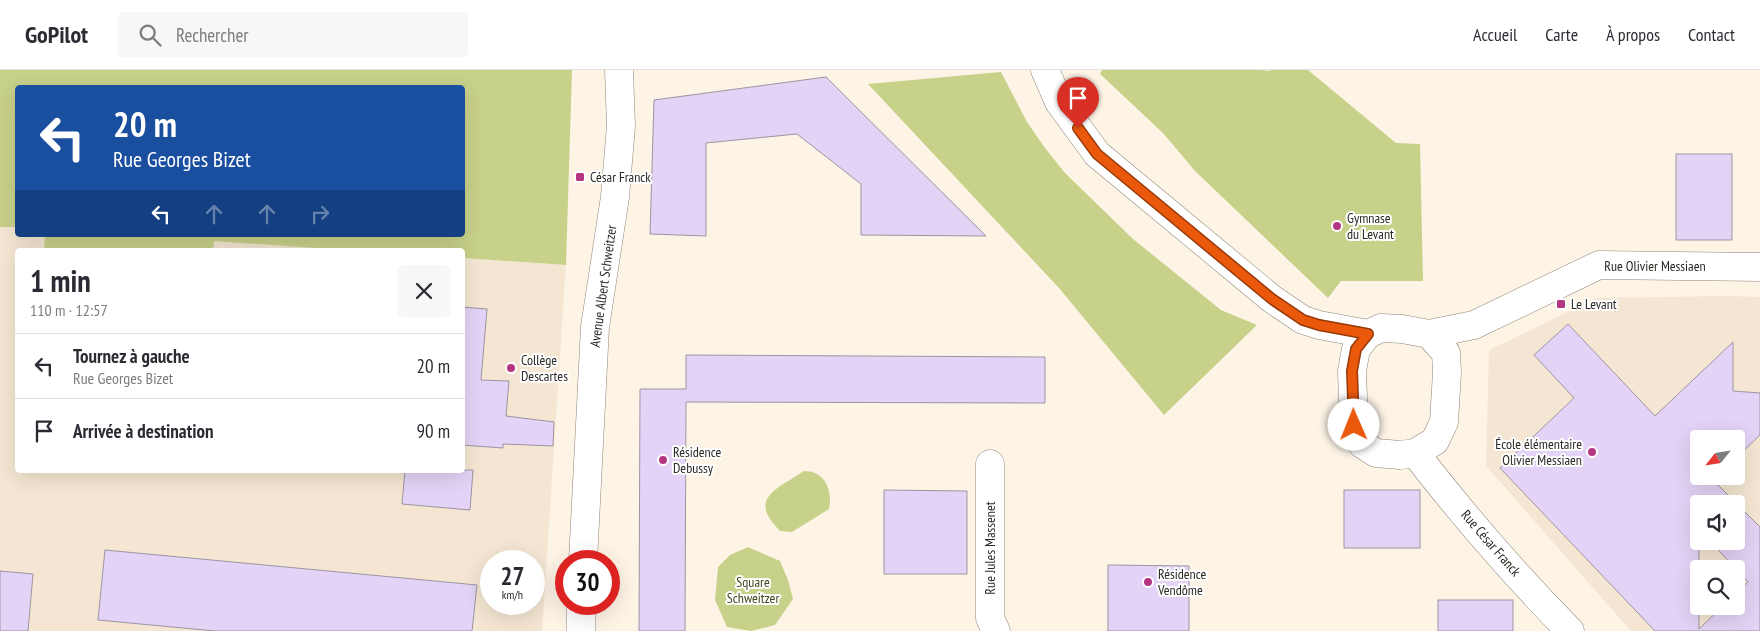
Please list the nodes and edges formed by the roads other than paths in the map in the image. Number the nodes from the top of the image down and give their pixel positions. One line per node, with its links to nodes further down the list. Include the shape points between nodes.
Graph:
1 (619, 70): 10 (street, Avenue Albert Schweitzer, via 620,126 615,197 594,326)
2 (1044, 70): 4 (street, via 1059,102 1097,154 1272,299 1303,320)
3 (1760, 267): 6 (street, Rue Olivier Messiaen, via 1599,266)
4 (1319, 325): 5 (street); 7 (street)
5 (1368, 334): 6 (street, via 1381,328 1402,329); 7 (street, via 1356,349)
6 (1437, 343): 8 (street, via 1447,372 1444,422 1435,441)
7 (1352, 371): 8 (street, via 1354,425 1362,444 1376,453)
8 (1414, 453): 14 (street, Rue César Franck)
9 (990, 464): 13 (street, Rue Jules Massenet, via 990,618)
10 (584, 550)
11 (581, 615): 12 (street)
12 (581, 631)
13 (996, 631)
14 (1570, 631)

